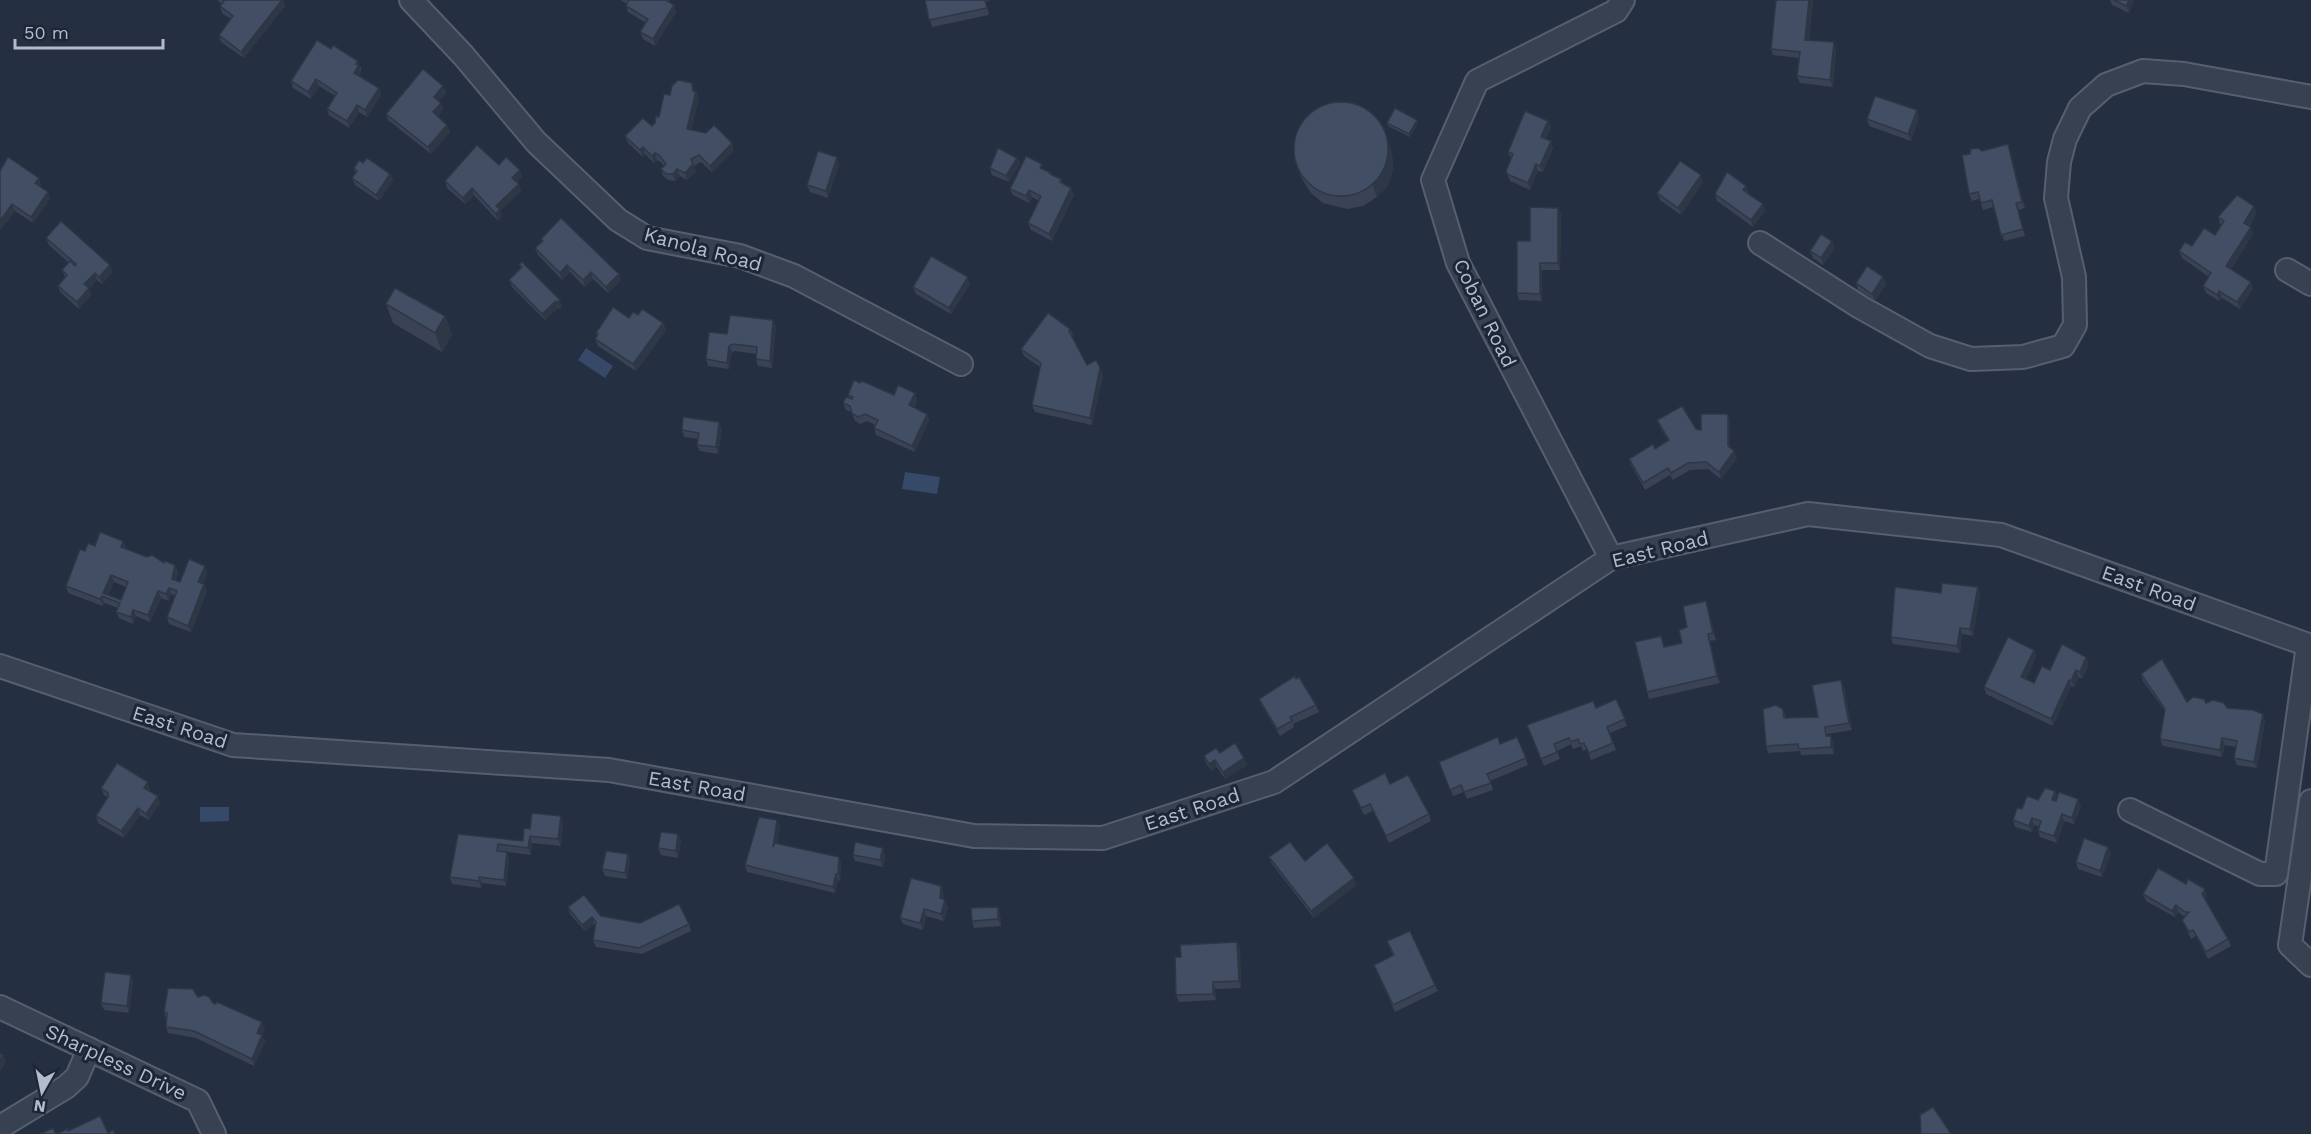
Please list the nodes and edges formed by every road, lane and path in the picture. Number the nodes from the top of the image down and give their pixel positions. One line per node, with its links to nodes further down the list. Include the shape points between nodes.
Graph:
1 (1623, 0): 8 (street, Coban Road, via 1616,11 1476,81 1433,180 1458,263)
2 (418, 2): 7 (street, Kanola Road, via 536,142 618,220 646,238 740,256 794,276)
3 (2311, 97): 4 (street, via 2143,71 2106,86 2080,108 2065,139 2056,198 2074,277 2075,325 2062,346 2023,357 1971,359 1929,346)
4 (1760, 243)
5 (2287, 270): 6 (street)
6 (2311, 284)
7 (961, 364)
8 (1611, 558): 9 (street, East Road, via 1808,514 2001,535); 10 (street, East Road, via 1274,782 1102,838 974,836 609,770 233,745)
9 (2310, 646): 12 (street, via 2276,874 2260,874)
10 (0, 666)
11 (2311, 801): 13 (street, via 2290,945)
12 (2130, 810)
13 (2311, 965)
14 (0, 1008): 15 (street, Sharpless Drive)
15 (88, 1049): 16 (street, via 77,1077 66,1087); 17 (street, Sharpless Drive, via 198,1101)
16 (0, 1127)
17 (214, 1134)

